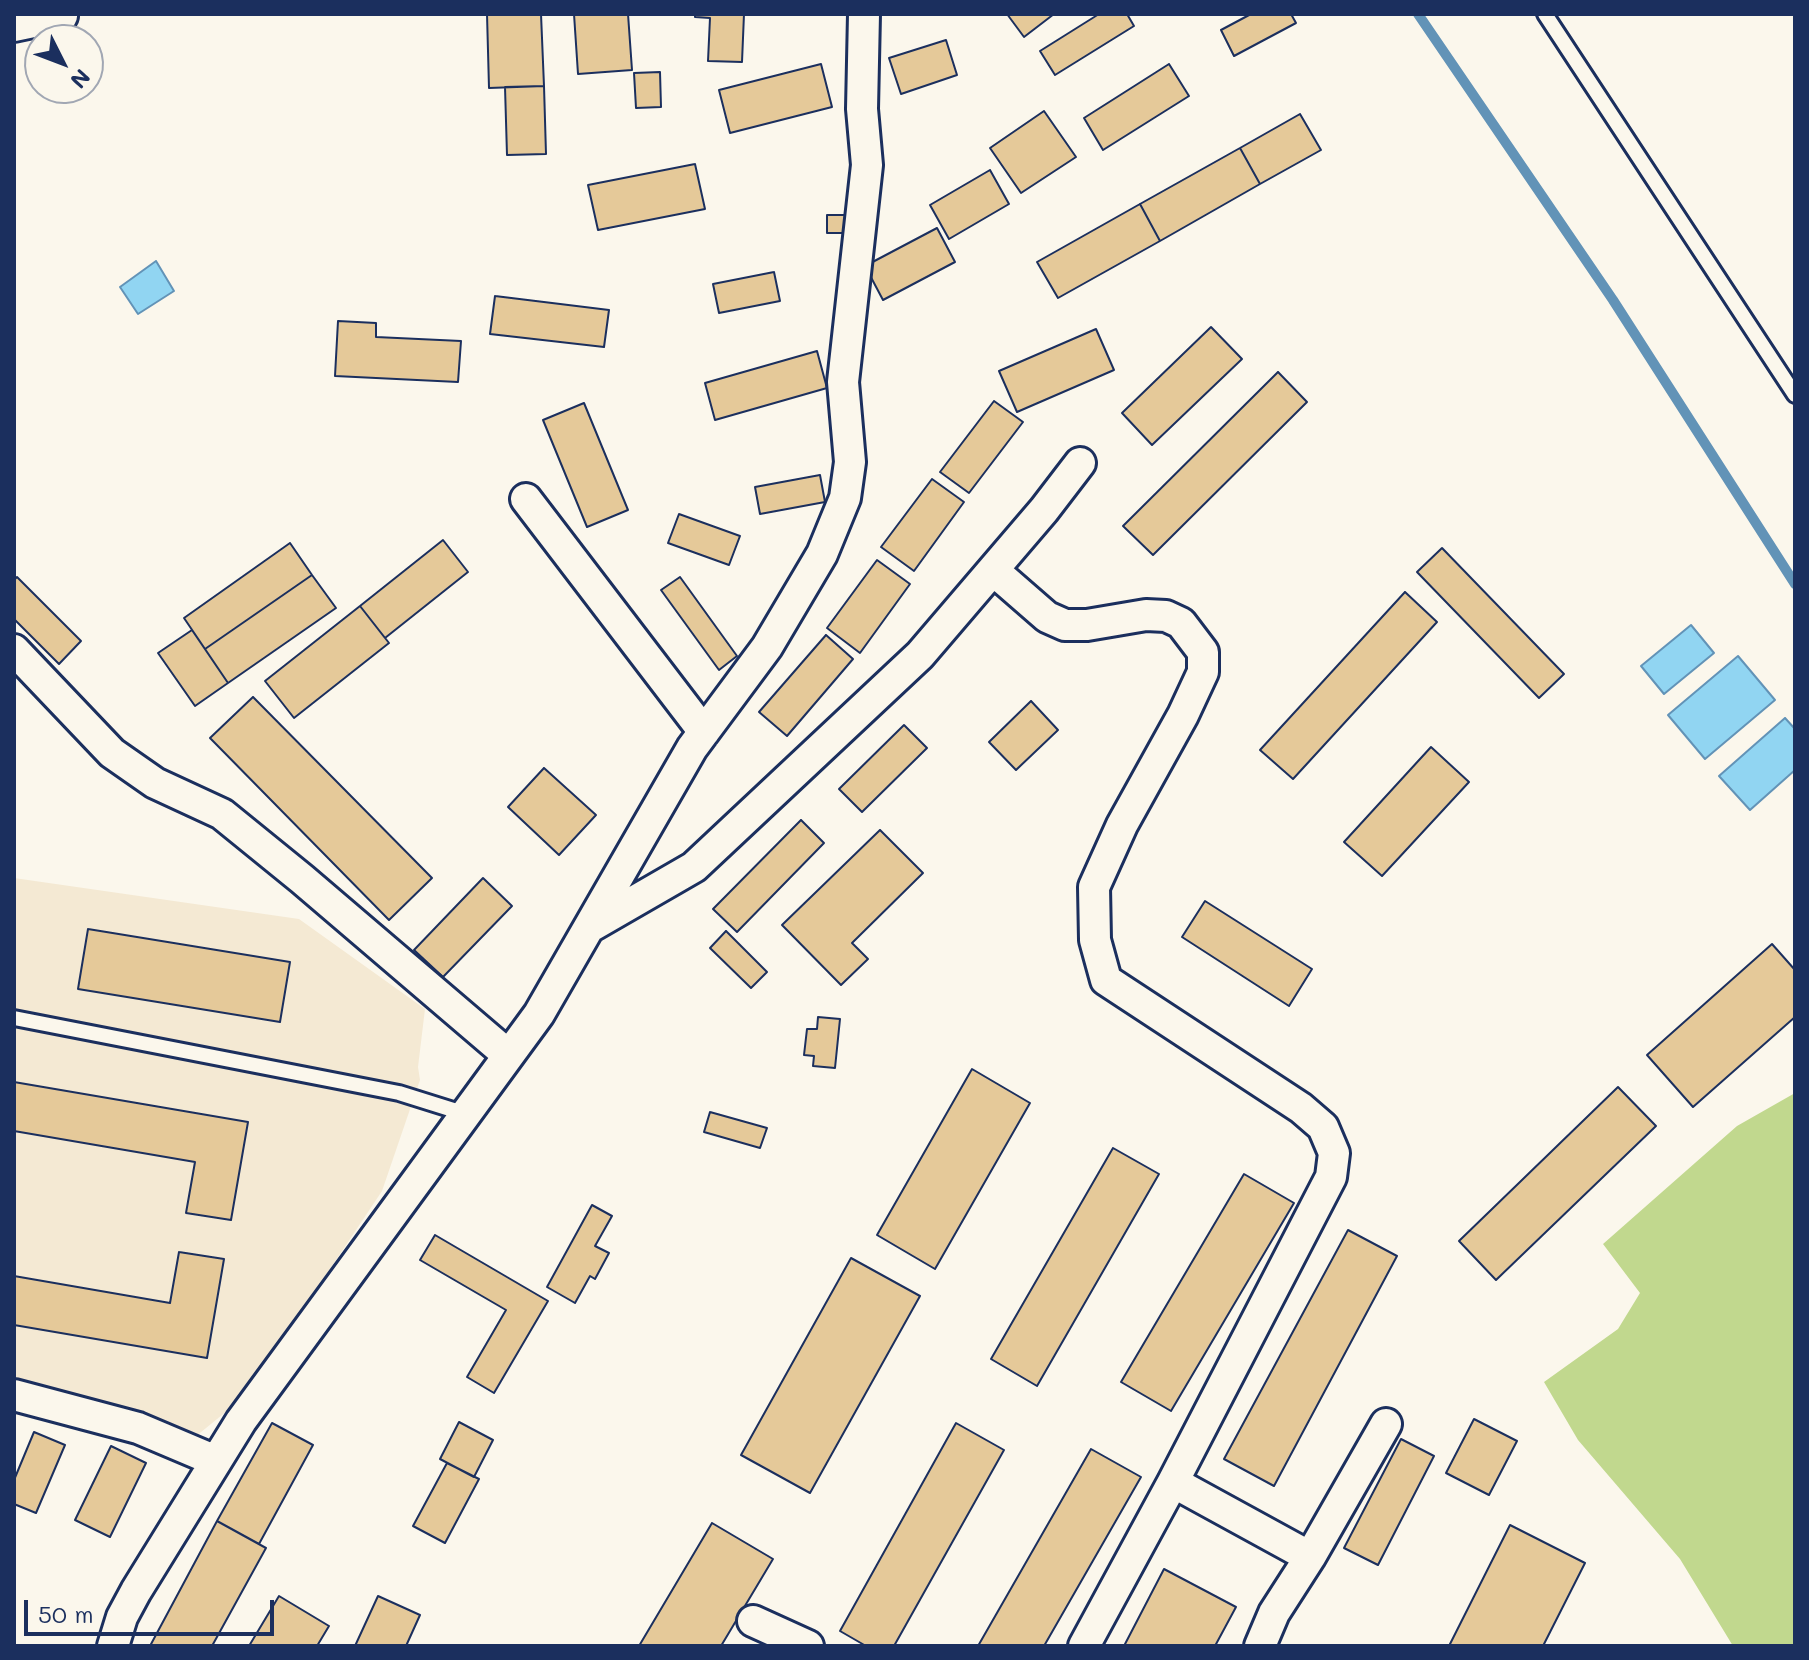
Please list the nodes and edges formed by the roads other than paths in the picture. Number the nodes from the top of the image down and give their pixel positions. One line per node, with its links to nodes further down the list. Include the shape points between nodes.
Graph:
1 (864, 14): 10 (street, via 867,165 843,382 850,462 845,498 822,554 767,647)
2 (1545, 14): 5 (lane)
3 (62, 16): 4 (street)
4 (14, 26)
5 (1795, 395)
6 (1080, 463): 8 (street)
7 (526, 499): 10 (street)
8 (993, 570): 11 (street, via 920,655 694,867); 18 (street, via 1047,617 1065,625 1166,616 1181,623 1203,652 1203,672 1094,887 1095,940 1106,980 1301,1108 1323,1127 1334,1153 1331,1177)
9 (14, 650): 13 (street, via 112,753 155,783 222,814)
10 (704, 732): 11 (street)
11 (588, 928): 13 (street, via 539,1014)
12 (14, 1018): 14 (lane, via 399,1093)
13 (508, 1055): 14 (street)
14 (466, 1114): 17 (street)
15 (14, 1395): 17 (street, via 138,1428)
16 (1386, 1424): 19 (street)
17 (216, 1461): 21 (street, via 136,1591)
18 (1173, 1482): 19 (street); 23 (street)
19 (1310, 1557): 24 (street)
20 (753, 1621): 22 (street)
21 (113, 1646)
22 (808, 1646)
23 (1084, 1646)
24 (1260, 1646)

